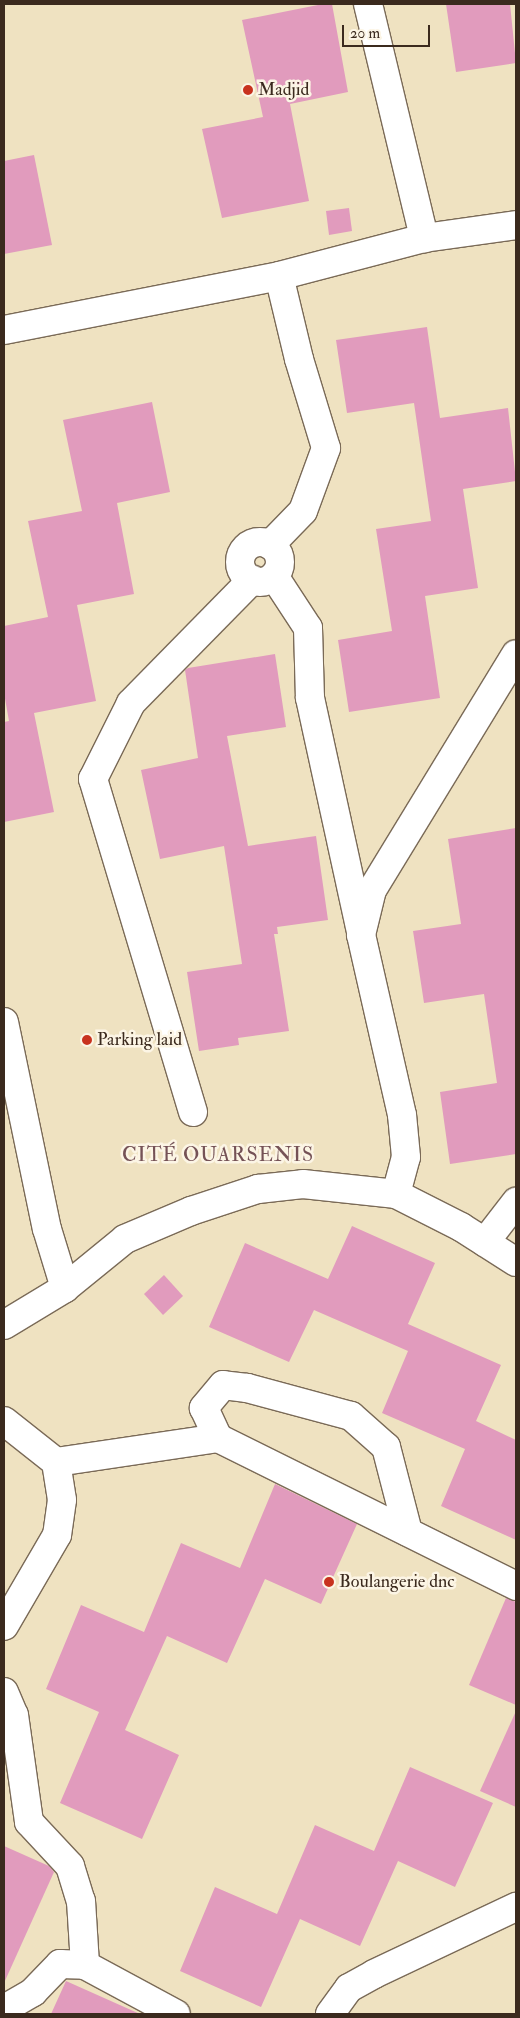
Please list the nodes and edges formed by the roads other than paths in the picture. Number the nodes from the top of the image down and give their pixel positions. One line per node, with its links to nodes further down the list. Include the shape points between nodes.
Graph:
1 (368, 4): 3 (street)
2 (516, 224): 3 (street)
3 (424, 238): 4 (street)
4 (279, 276): 5 (street); 6 (street, via 299,359 326,448 303,511 270,545 280,561)
5 (4, 330)
6 (263, 578): 8 (street, via 308,628 310,698); 10 (street, via 131,703 93,779)
7 (516, 654): 8 (street, via 372,890)
8 (361, 935): 11 (street, via 402,1115 406,1157)
9 (4, 1022): 15 (street, via 47,1228)
10 (193, 1112)
11 (396, 1194): 13 (street); 15 (street, via 303,1184 258,1189 191,1211 125,1239)
12 (516, 1202): 13 (street)
13 (485, 1242): 14 (street)
14 (516, 1262)
15 (64, 1288): 16 (street)
16 (4, 1326)
17 (4, 1421): 19 (street)
18 (218, 1438): 19 (street); 20 (street); 20 (street, via 204,1408 223,1385 246,1388 350,1416 386,1446)
19 (56, 1462): 22 (street, via 62,1500 58,1535)
20 (408, 1532): 21 (street)
21 (516, 1586)
22 (4, 1626)
23 (4, 1692): 25 (street, via 14,1715 29,1822 70,1866 81,1901)
24 (516, 1907): 28 (street, via 349,1988)
25 (85, 1966): 26 (street, via 60,1964 33,1992); 27 (street)
26 (4, 2009)
27 (176, 2014)
28 (330, 2014)

